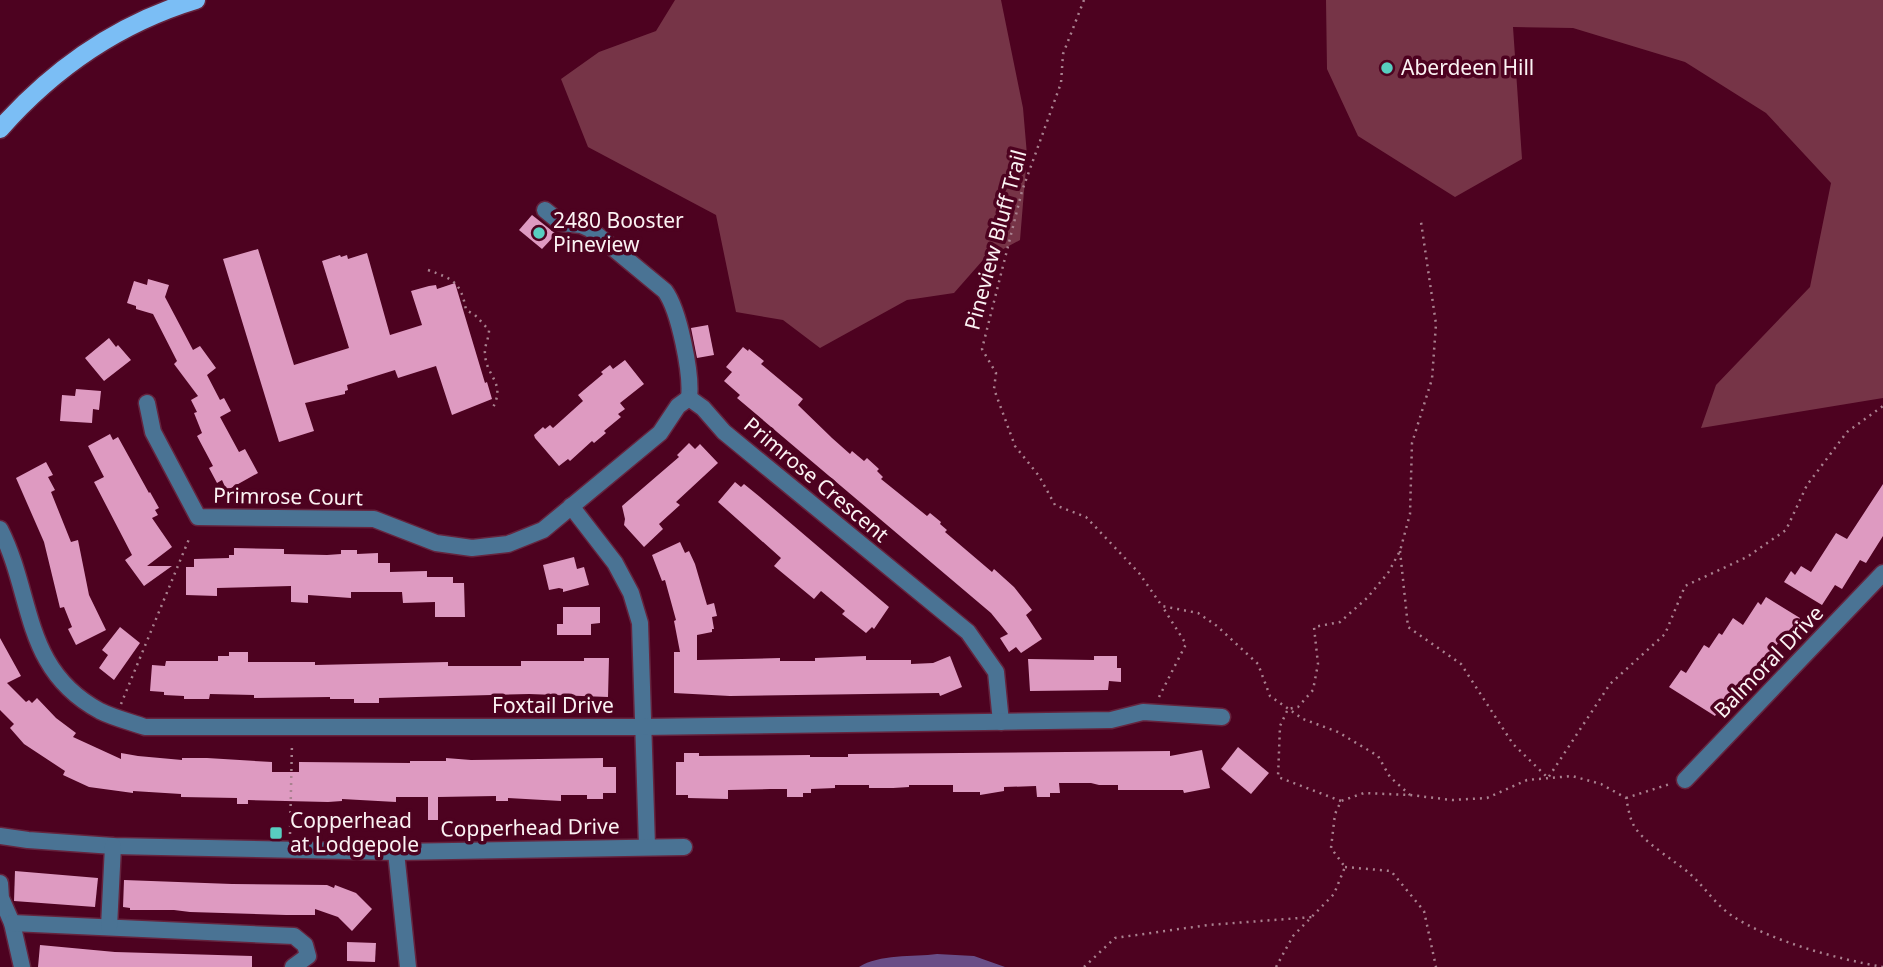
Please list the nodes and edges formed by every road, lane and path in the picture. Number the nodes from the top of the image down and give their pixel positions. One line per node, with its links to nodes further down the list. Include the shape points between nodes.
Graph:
1 (196, 0): 3 (main road, via 162,10 97,43 39,87)
2 (1084, 0): 16 (path, Pineview Bluff Trail, via 1063,54 1061,83 1022,191 982,349 996,373 994,389 1015,446 1055,505 1086,517 1139,573)
3 (0, 129)
4 (545, 210): 7 (street, via 561,223 590,229 666,291 684,349)
5 (1421, 222): 14 (path, via 1436,324 1432,379 1412,443 1410,514)
6 (428, 270): 10 (path, via 459,286 466,310 489,330 486,364 498,387)
7 (689, 398): 11 (street, via 660,433); 21 (street, Primrose Crescent, via 724,432 968,632 996,672)
8 (147, 403): 11 (street, Primrose Court, via 153,432 198,517 374,519 436,543 472,548 508,544 543,530)
9 (1883, 406): 24 (path, via 1847,432 1807,485 1786,530 1747,557 1685,586 1664,634 1610,684)
10 (492, 409)
11 (571, 506): 22 (street, via 615,563 631,593 640,624)
12 (0, 528): 19 (street, Foxtail Drive, via 34,637 53,671 76,696)
13 (189, 539): 19 (path)
14 (1400, 551): 17 (path, via 1367,598 1340,622 1314,628 1318,664 1313,690 1298,707); 24 (path, via 1408,627 1461,664 1513,744)
15 (1883, 573): 25 (street, Balmoral Drive)
16 (1162, 606): 17 (path, via 1198,614 1217,626 1258,664 1270,696); 18 (path, Pineview Bluff Trail, via 1186,644)
17 (1288, 709): 26 (path, via 1378,756); 28 (path, via 1280,726 1278,777)
18 (1150, 712): 20 (street, Foxtail Drive); 21 (street, Foxtail Drive, via 1111,720)
19 (116, 717): 22 (street, Foxtail Drive, via 145,727)
20 (1222, 717)
21 (1001, 722): 22 (street, Foxtail Drive)
22 (643, 727): 31 (street)
23 (292, 743): 33 (path)
24 (1548, 778): 26 (path, via 1527,780 1487,798); 27 (path, via 1572,776 1601,784)
25 (1685, 780): 27 (path)
26 (1410, 795): 28 (path, via 1364,793)
27 (1626, 798): 46 (path, via 1633,826 1733,916 1769,935)
28 (1341, 801): 35 (path, via 1331,848)
29 (0, 836): 30 (street, Copperhead Drive)
30 (113, 846): 33 (street, Copperhead Drive); 39 (street)
31 (647, 846): 32 (street, Copperhead Drive); 34 (street, Copperhead Drive)
32 (684, 847)
33 (290, 850): 34 (street, Copperhead Drive)
34 (396, 852): 42 (street)
35 (1345, 867): 37 (path, via 1334,894); 45 (path, via 1391,871 1424,911)
36 (0, 883): 38 (street)
37 (1314, 916): 43 (path, via 1115,938); 44 (path, via 1293,936)
38 (12, 923): 39 (street); 40 (street)
39 (109, 928): 41 (street, via 294,936 305,945 308,956)
40 (22, 967)
41 (293, 967)
42 (408, 967)
43 (1084, 967)
44 (1276, 967)
45 (1436, 967)
46 (1883, 967)

